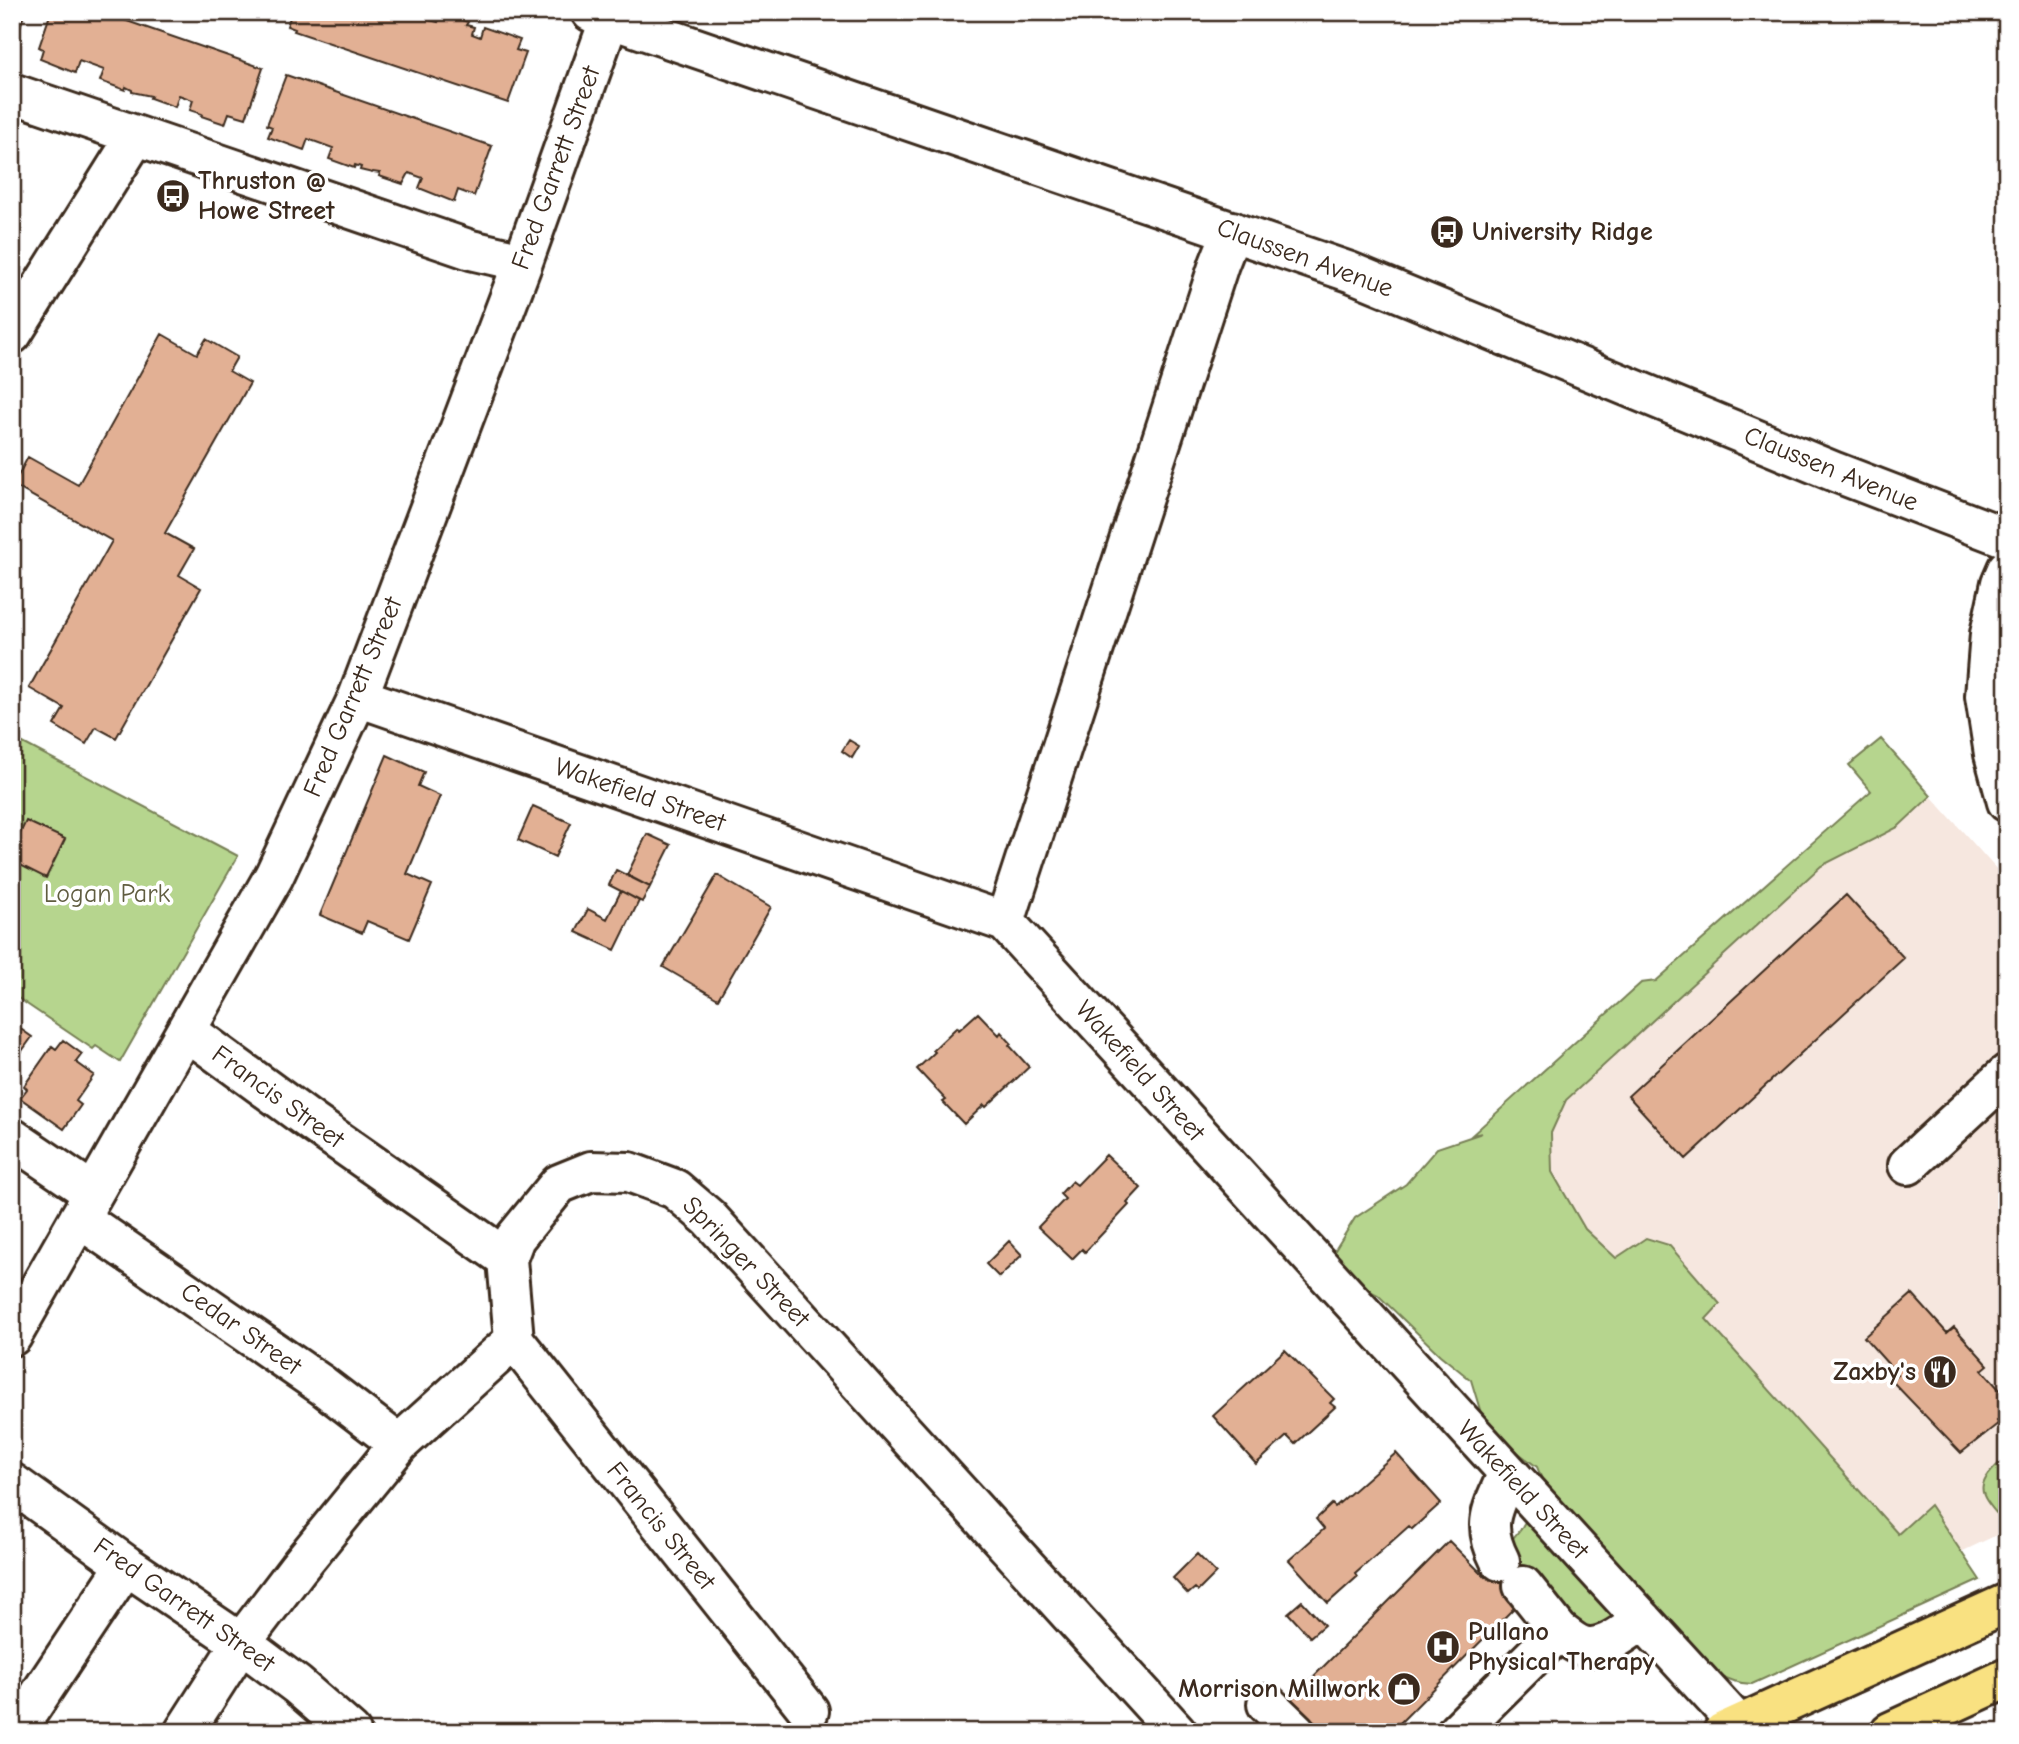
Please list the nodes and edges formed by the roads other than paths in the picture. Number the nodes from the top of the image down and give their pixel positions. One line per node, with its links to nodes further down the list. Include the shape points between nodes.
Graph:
1 (604, 15): 4 (street, Claussen Avenue); 5 (street, Fred Garrett Street)
2 (12, 93): 3 (street)
3 (136, 136): 5 (street, via 471,250); 6 (street)
4 (1232, 231): 7 (street, Claussen Avenue, via 1350,272); 12 (street)
5 (523, 262): 9 (street, Fred Garrett Street)
6 (12, 334)
7 (2007, 538)
8 (2007, 569): 10 (street, via 1990,634 1985,696)
9 (358, 696): 12 (street, Wakefield Street); 13 (street, Fred Garrett Street, via 274,876)
10 (2001, 761): 11 (street)
11 (2007, 802)
12 (1004, 922): 22 (street, Wakefield Street)
13 (187, 1031): 17 (street, Fred Garrett Street); 18 (street, Francis Street)
14 (2007, 1074): 16 (street)
15 (12, 1138): 17 (street, Cedar Street)
16 (1908, 1165)
17 (86, 1206): 19 (street, Fred Garrett Street); 21 (street, Cedar Street)
18 (507, 1259): 20 (street); 36 (street, Springer Street, via 515,1238 559,1184 591,1171 629,1172 675,1189 709,1218)
19 (12, 1336)
20 (514, 1340): 21 (street); 31 (street, Francis Street)
21 (399, 1444): 28 (street)
22 (1508, 1473): 26 (street, Wakefield Street); 27 (street, via 1493,1505 1488,1526 1491,1544)
23 (12, 1483): 24 (street, Fred Garrett Street)
24 (126, 1565): 28 (street, Fred Garrett Street); 33 (street)
25 (2007, 1603): 32 (main road)
26 (1643, 1620): 27 (street, via 1595,1647 1581,1646); 32 (street, Wakefield Street)
27 (1559, 1631): 38 (street)
28 (241, 1643): 34 (street); 35 (street, Fred Garrett Street)
29 (2007, 1678): 39 (main road)
30 (1267, 1704): 37 (street)
31 (809, 1711)
32 (1731, 1728)
33 (15, 1732)
34 (184, 1732)
35 (351, 1732)
36 (1177, 1732)
37 (1296, 1732)
38 (1458, 1732)
39 (1890, 1732)

